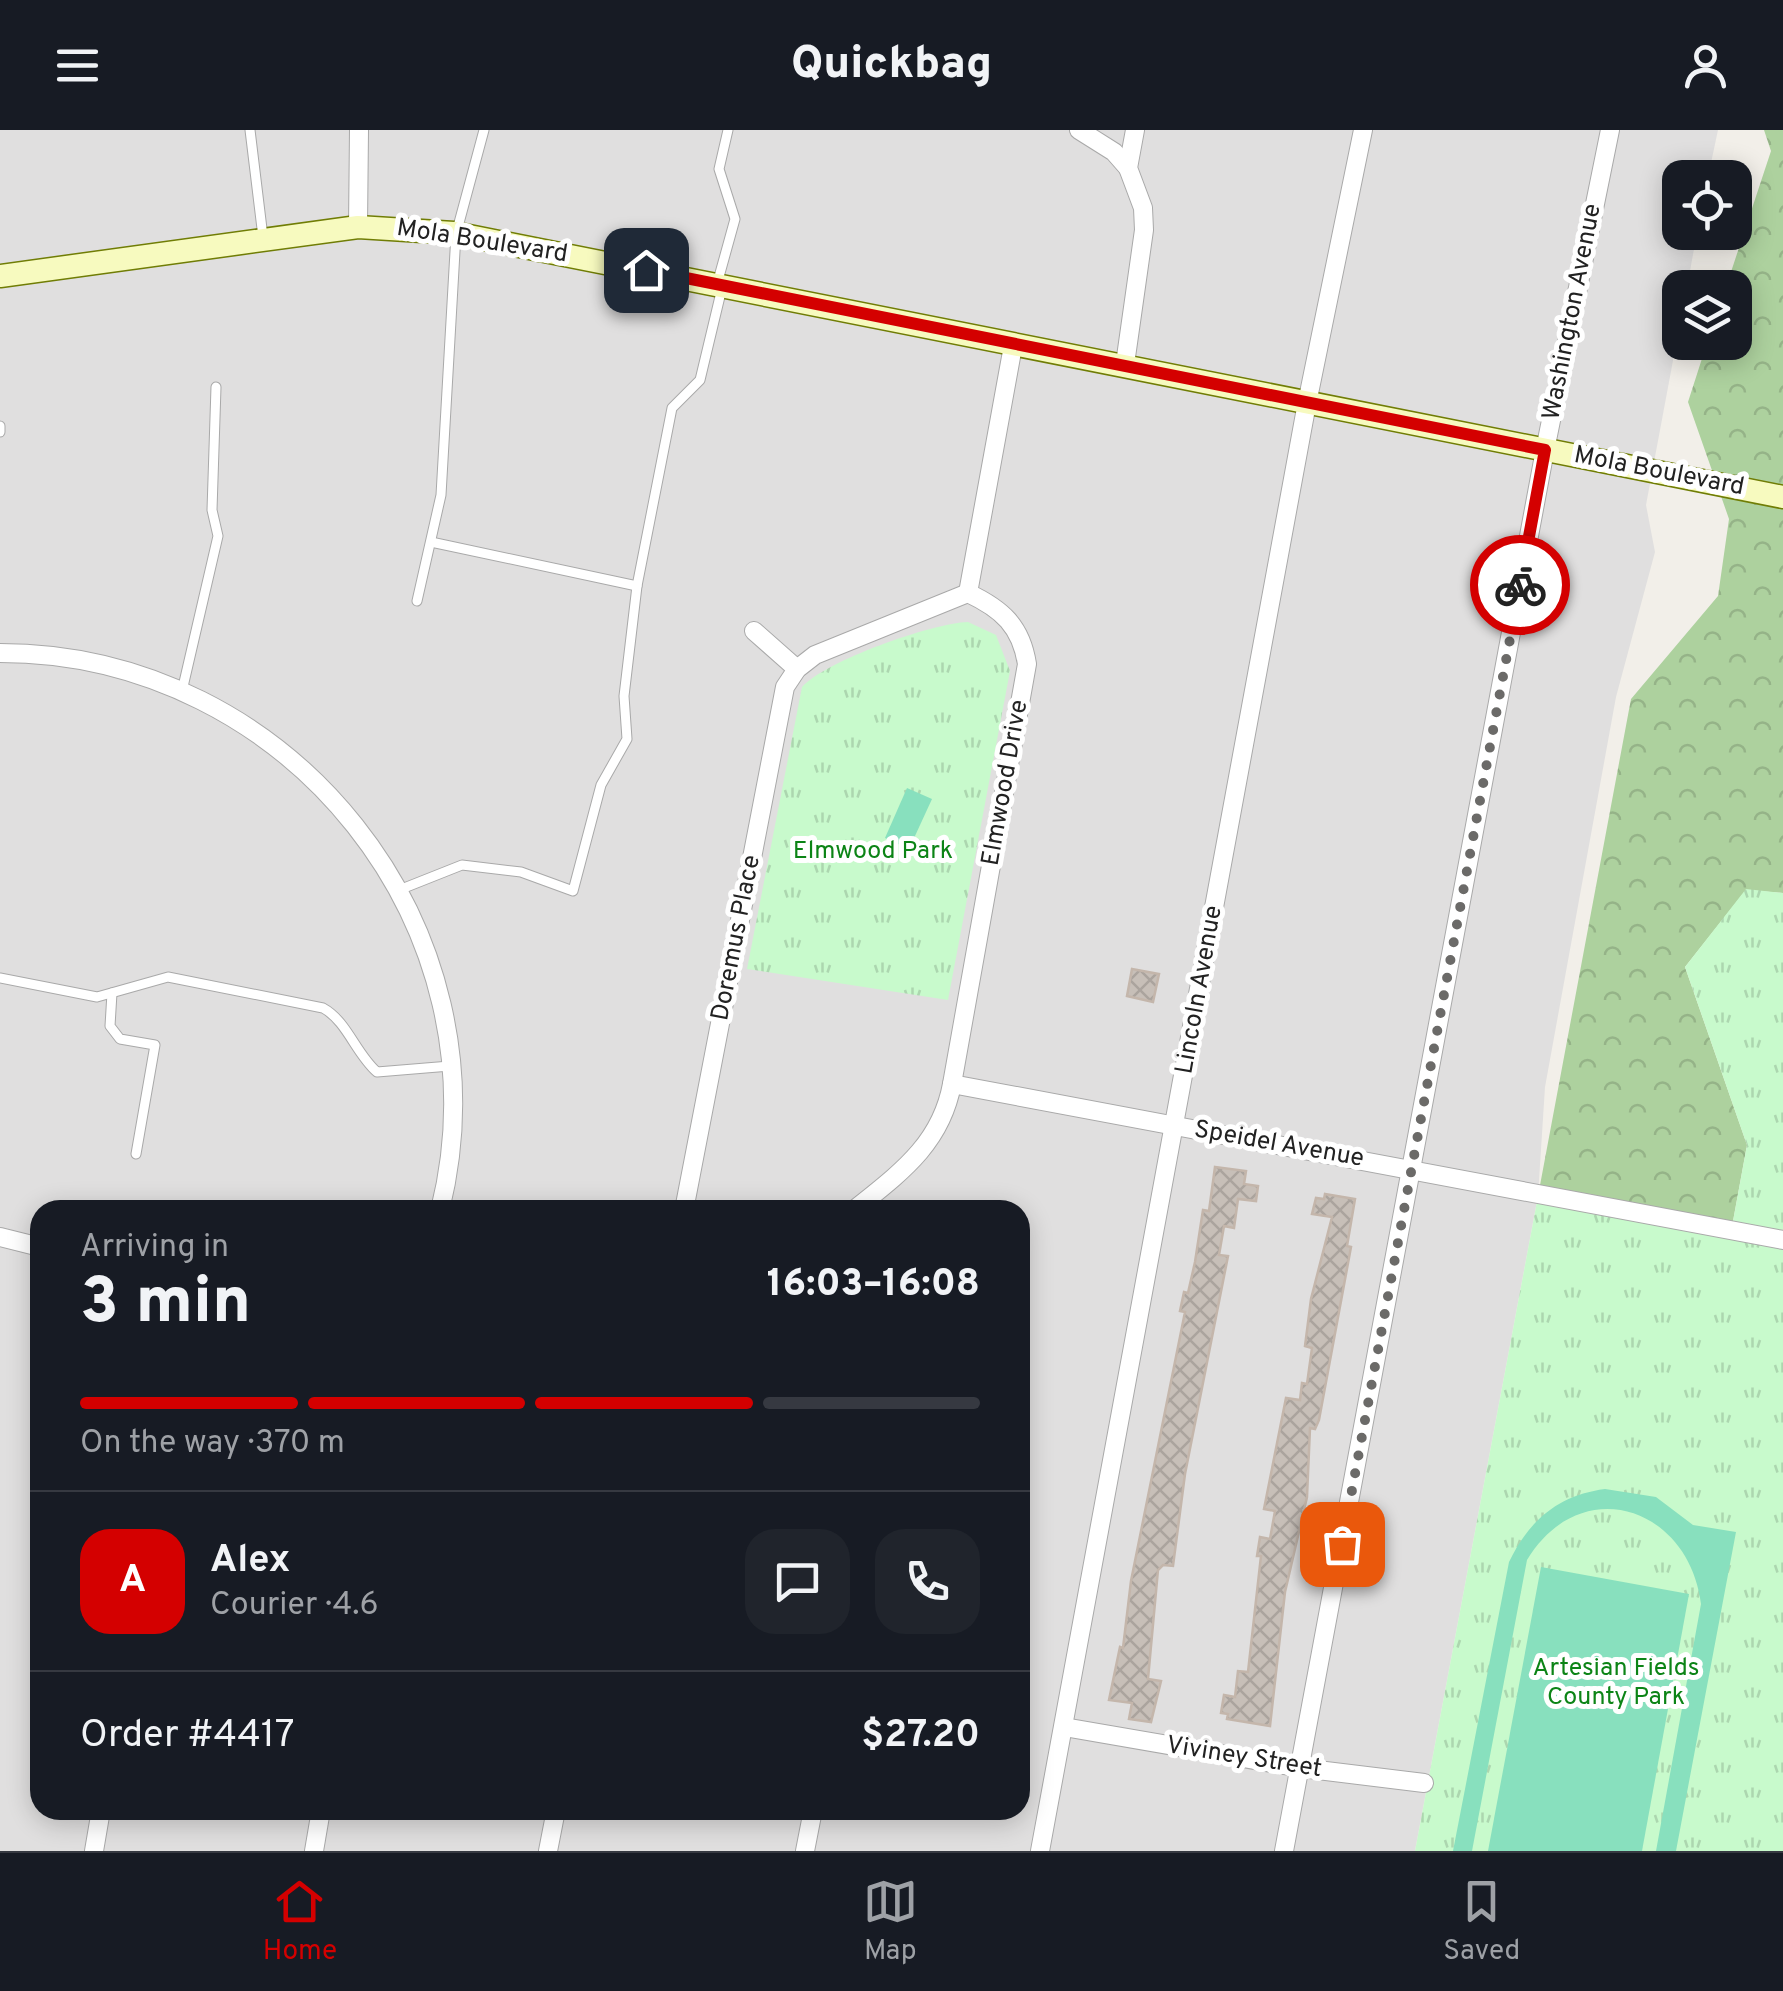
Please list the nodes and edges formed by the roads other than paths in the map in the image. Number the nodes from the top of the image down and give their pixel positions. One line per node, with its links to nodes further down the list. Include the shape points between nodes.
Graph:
1 (250, 130): 12 (lane)
2 (360, 130): 10 (street)
3 (484, 130): 11 (lane)
4 (728, 130): 14 (lane, via 719,169 735,218)
5 (1079, 130): 9 (street)
6 (1135, 130): 9 (street)
7 (1362, 130): 18 (street, Lincoln Avenue)
8 (1610, 130): 19 (street, Washington Avenue)
9 (1128, 168): 16 (street, via 1144,230)
10 (358, 227): 11 (street, Mola Boulevard); 12 (street, Mola Boulevard)
11 (456, 234): 14 (street, Mola Boulevard); 21 (lane, via 443,476)
12 (264, 240): 13 (street, Mola Boulevard)
13 (0, 276)
14 (720, 284): 15 (street, Mola Boulevard); 22 (lane, via 700,380 672,408)
15 (1012, 346): 16 (street, Mola Boulevard); 23 (street)
16 (1126, 364): 18 (street, Mola Boulevard)
17 (216, 387): 28 (lane, via 212,510 218,536)
18 (1307, 403): 19 (street, Mola Boulevard); 34 (street, Lincoln Avenue)
19 (1545, 450): 20 (street, Mola Boulevard); 36 (street, Washington Avenue)
20 (1783, 497)
21 (430, 542): 22 (lane); 24 (lane)
22 (638, 586): 29 (lane, via 624,696 627,739 601,785 573,891 521,872 462,865)
23 (968, 593): 27 (street, via 815,655); 33 (street, Elmwood Drive, via 1001,609 1023,641 1026,664)
24 (418, 601)
25 (754, 631): 27 (street)
26 (0, 653): 28 (street, via 90,662)
27 (797, 669): 38 (street, Doremus Place, via 785,687)
28 (182, 692): 29 (street, via 295,762 356,824)
29 (399, 890): 32 (street, via 438,986)
30 (0, 978): 31 (lane, via 97,997)
31 (112, 993): 32 (lane, via 168,978 322,1008 334,1014 378,1072); 35 (lane, via 110,1026 120,1039 155,1045)
32 (452, 1066): 37 (street, via 451,1167)
33 (952, 1084): 34 (street, Speidel Avenue); 39 (street, Elmwood Drive, via 947,1112 916,1161)
34 (1175, 1126): 36 (street, Speidel Avenue); 43 (street, Lincoln Avenue)
35 (136, 1154)
36 (1412, 1169): 41 (street, Speidel Avenue); 44 (street, Washington Avenue)
37 (443, 1200)
38 (686, 1200)
39 (867, 1200)
40 (0, 1237): 42 (street)
41 (1783, 1240)
42 (30, 1244)
43 (1064, 1728): 44 (street, Viviney Street); 54 (street, Lincoln Avenue)
44 (1301, 1768): 45 (street, Viviney Street); 55 (street, Washington Avenue)
45 (1424, 1782)
46 (99, 1820): 50 (street)
47 (319, 1820): 51 (street)
48 (554, 1820): 52 (street)
49 (811, 1820): 53 (street)
50 (94, 1851)
51 (314, 1851)
52 (548, 1851)
53 (805, 1851)
54 (1040, 1851)
55 (1284, 1851)

